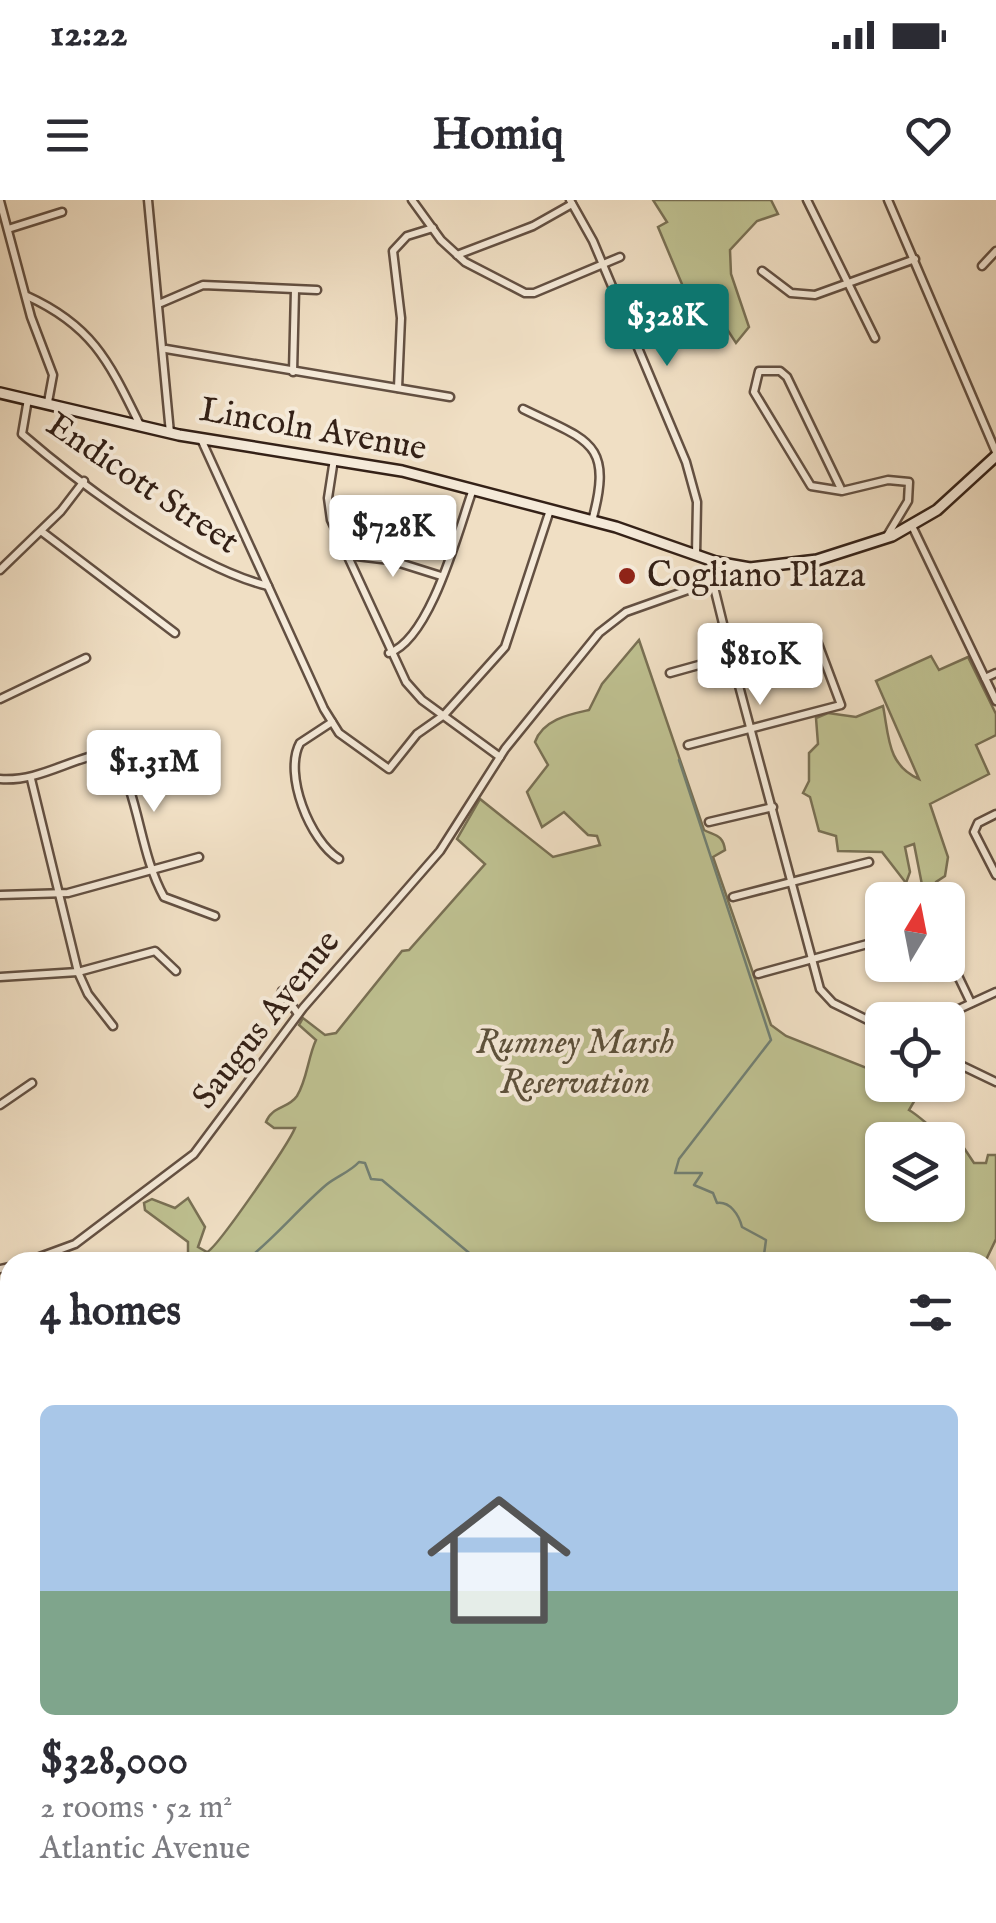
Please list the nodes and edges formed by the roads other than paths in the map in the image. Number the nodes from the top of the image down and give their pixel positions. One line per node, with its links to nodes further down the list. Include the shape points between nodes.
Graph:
1 (148, 200): 21 (street)
2 (412, 200): 8 (street)
3 (807, 200): 17 (street)
4 (888, 200): 13 (street)
5 (0, 201): 9 (street)
6 (571, 202): 11 (street, via 533,226); 14 (street)
7 (62, 212): 9 (street)
8 (433, 228): 11 (street); 25 (street, via 407,236 393,251 402,318)
9 (8, 229): 20 (street)
10 (996, 251): 15 (street)
11 (457, 255): 14 (street, via 525,293)
12 (620, 257): 14 (street)
13 (915, 259): 17 (street); 34 (street)
14 (602, 264): 44 (street, via 686,462 697,502)
15 (982, 266)
16 (762, 271): 17 (street, via 799,296)
17 (848, 282): 22 (street)
18 (295, 290): 19 (street); 21 (street, via 203,285); 24 (street)
19 (317, 290)
20 (26, 295): 29 (street, via 53,375); 31 (street, via 86,331)
21 (161, 304): 23 (street)
22 (875, 338)
23 (166, 349): 24 (street); 32 (street)
24 (293, 372): 25 (street)
25 (398, 388): 27 (street)
26 (0, 393): 28 (main road, Lincoln Avenue)
27 (450, 397)
28 (28, 398): 29 (main road, Lincoln Avenue); 36 (street, Endicott Street, via 22,434)
29 (48, 402): 31 (main road, Lincoln Avenue)
30 (523, 409): 40 (street, via 593,450 603,481)
31 (140, 425): 32 (main road, Lincoln Avenue)
32 (170, 433): 33 (main road, Lincoln Avenue)
33 (201, 439): 35 (main road, Lincoln Avenue); 51 (street)
34 (996, 454): 41 (main road, Lincoln Avenue)
35 (334, 459): 37 (main road, Lincoln Avenue); 45 (street, via 329,509)
36 (84, 481): 42 (street); 51 (street, Endicott Street, via 179,546 236,578)
37 (473, 488): 39 (main road, Lincoln Avenue); 49 (street)
38 (842, 491): 38 (street, via 811,486 754,392 759,371 788,377); 43 (street, via 909,482 908,501)
39 (550, 509): 40 (main road, Lincoln Avenue); 61 (street, via 505,647)
40 (592, 521): 44 (main road, Lincoln Avenue)
41 (912, 526): 43 (main road, Lincoln Avenue); 58 (street)
42 (41, 531): 48 (street); 52 (street)
43 (886, 538): 47 (main road, Lincoln Avenue, via 817,560)
44 (696, 555): 46 (main road, Lincoln Avenue)
45 (348, 556): 49 (street); 53 (street)
46 (716, 562): 47 (main road, Lincoln Avenue); 50 (street)
47 (750, 568): 50 (street, Saugus Avenue)
48 (0, 570)
49 (441, 576): 53 (street, via 426,614)
50 (713, 583): 54 (street); 65 (street, Saugus Avenue, via 626,612 599,632)
51 (268, 586): 62 (street)
52 (175, 633)
53 (389, 653): 61 (street, via 410,688)
54 (731, 656): 56 (street); 63 (street); 63 (street, via 814,633 841,705)
55 (86, 658): 59 (street)
56 (670, 673)
57 (996, 673): 58 (street)
58 (985, 678): 60 (street)
59 (0, 699)
60 (996, 701)
61 (444, 715): 62 (street, via 390,768 339,734); 65 (street)
62 (332, 722): 72 (street, via 300,743 292,766 318,837)
63 (751, 728): 64 (street); 68 (street)
64 (688, 746)
65 (500, 757): 92 (street, Saugus Avenue, via 440,851)
66 (0, 779): 67 (street)
67 (31, 779): 74 (street, via 113,752); 77 (street)
68 (773, 808): 70 (street); 76 (street)
69 (996, 814): 75 (street, via 974,832)
70 (709, 822)
71 (200, 857): 74 (street)
72 (339, 859)
73 (869, 862): 76 (street)
74 (149, 870): 77 (street); 80 (street, via 170,902)
75 (996, 874)
76 (793, 881): 79 (street); 82 (street)
77 (58, 894): 78 (street); 84 (street)
78 (0, 896)
79 (733, 897)
80 (215, 916)
81 (865, 944): 82 (street)
82 (813, 957): 85 (street); 93 (street, via 820,990)
83 (176, 971): 84 (street, via 155,950)
84 (78, 972): 86 (street); 94 (street)
85 (758, 974)
86 (0, 977)
87 (961, 982): 90 (street)
88 (282, 991): 92 (street)
89 (996, 992): 90 (street)
90 (971, 1003): 91 (street)
91 (965, 1006)
92 (298, 1014): 99 (street, Saugus Avenue, via 194,1154)
93 (865, 1018)
94 (113, 1026)
95 (965, 1067): 96 (street)
96 (995, 1081)
97 (32, 1083): 98 (street)
98 (0, 1105)
99 (60, 1252)

